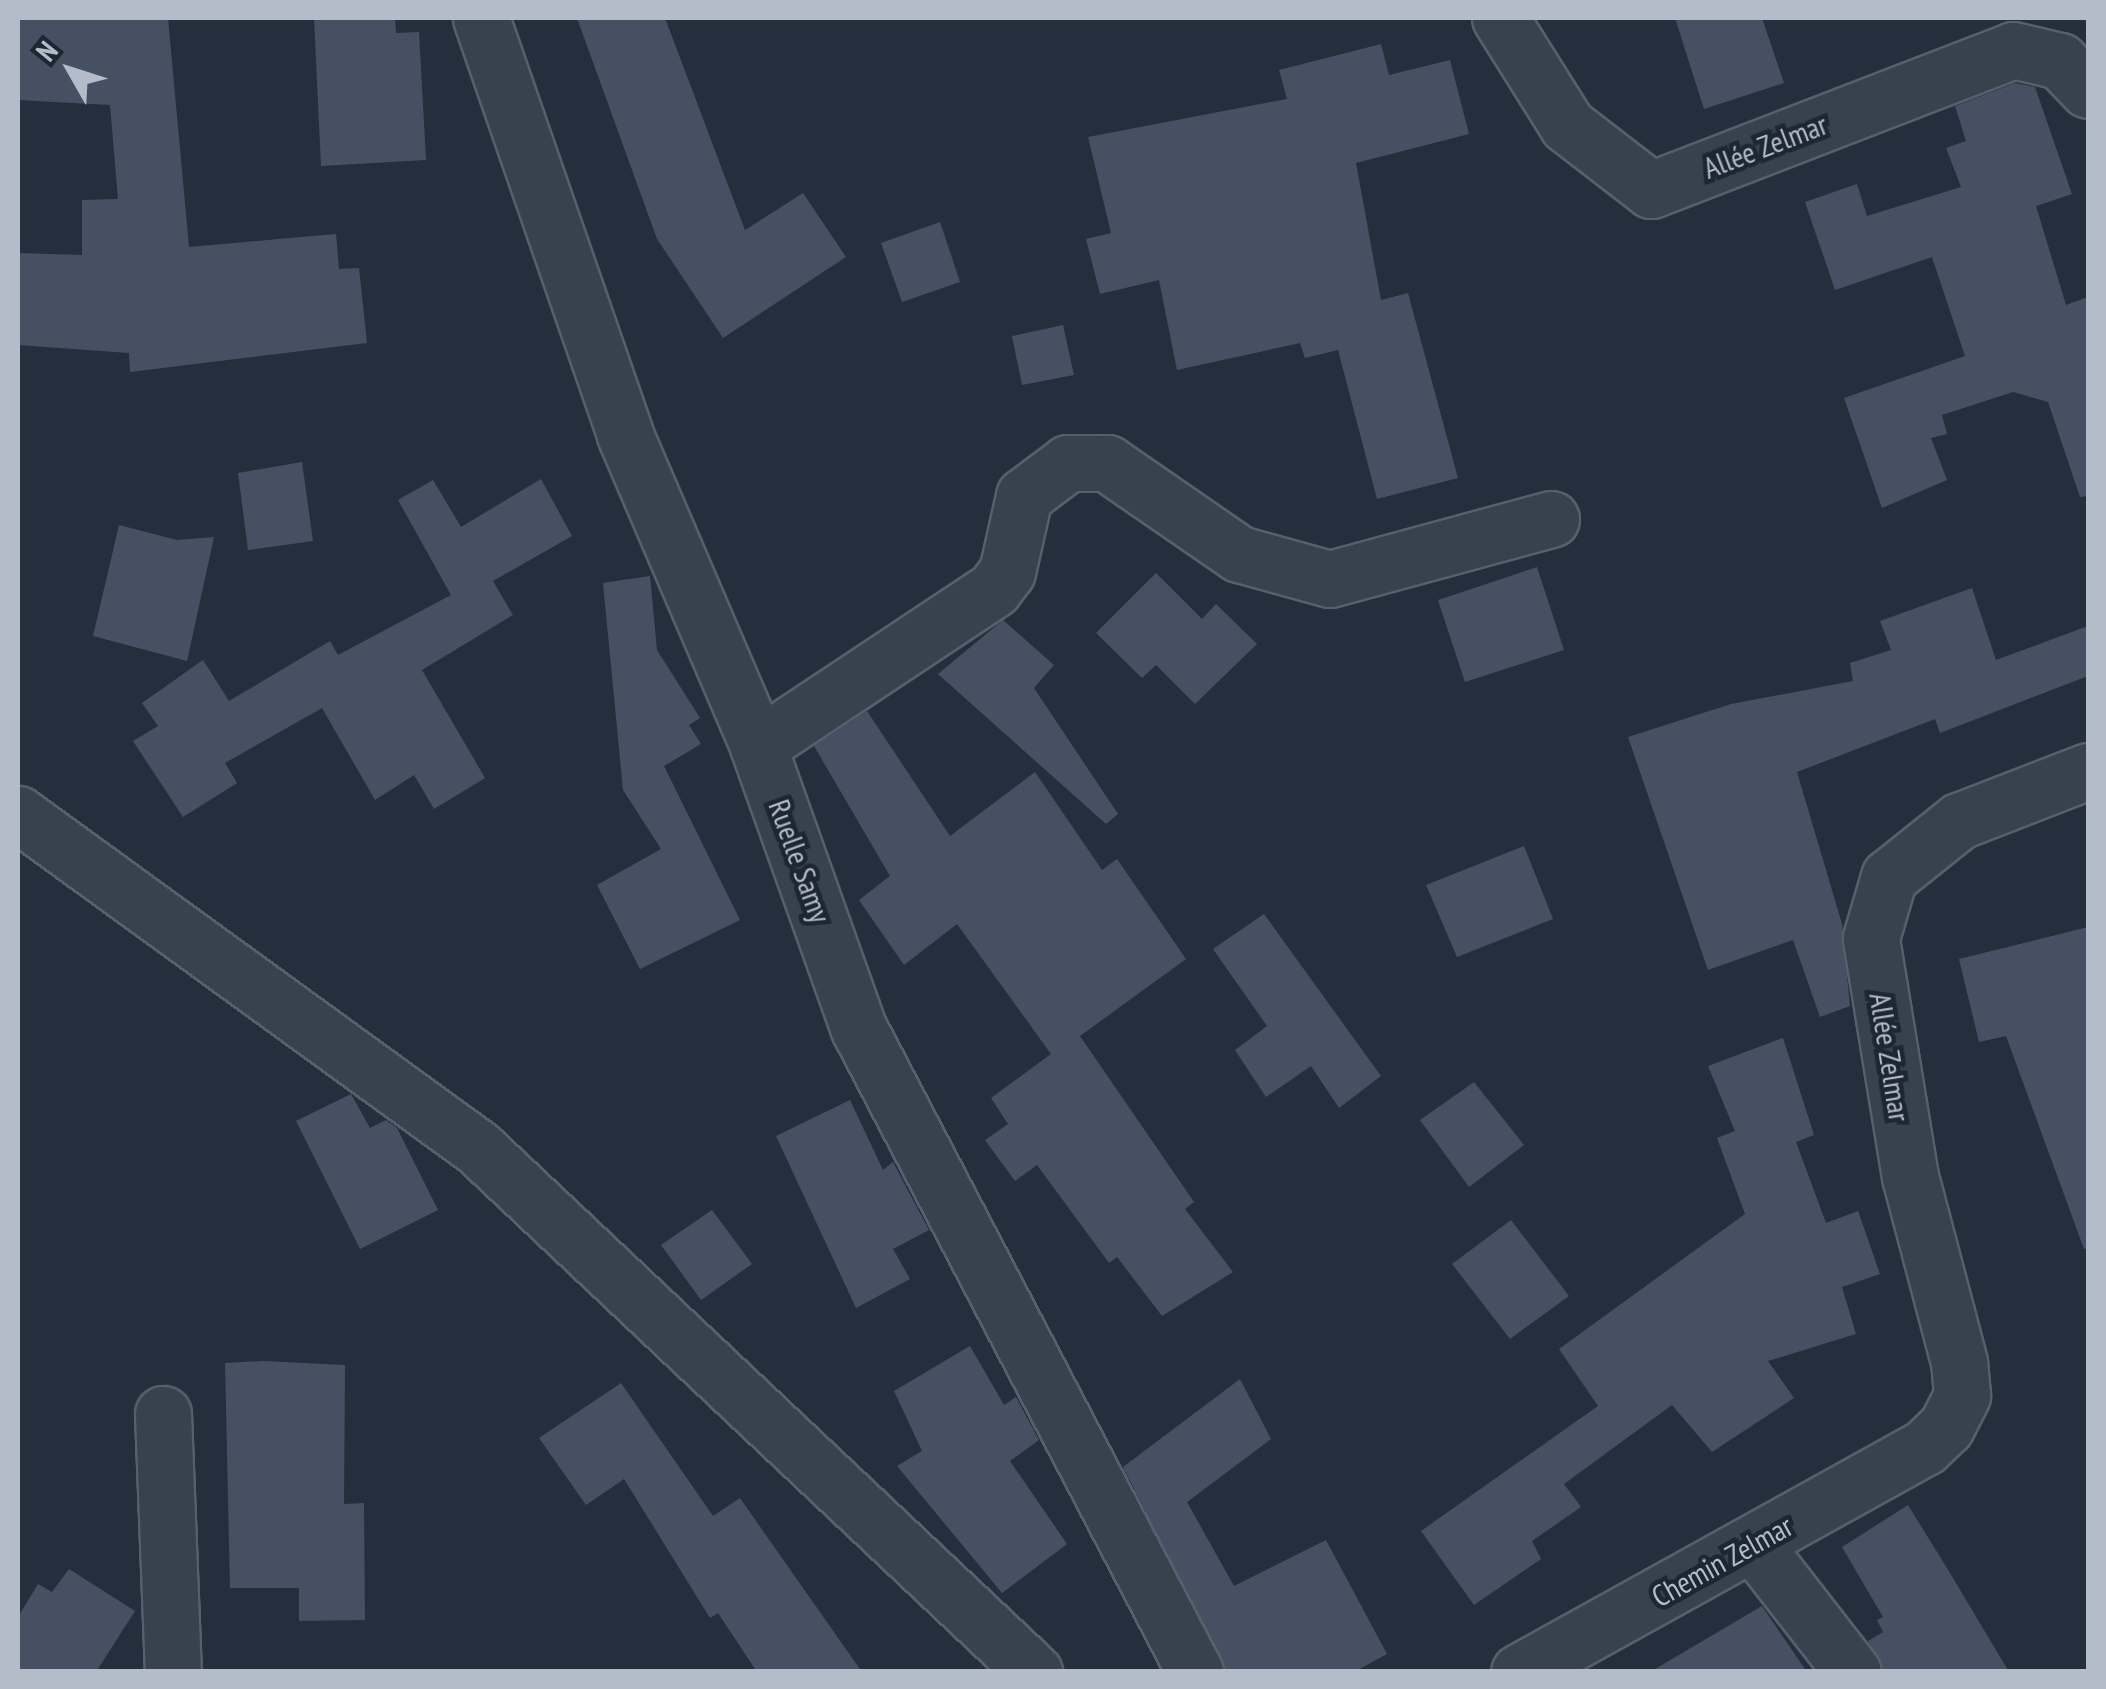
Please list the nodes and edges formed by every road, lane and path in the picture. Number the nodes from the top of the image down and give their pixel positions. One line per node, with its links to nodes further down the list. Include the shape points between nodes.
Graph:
1 (481, 18): 5 (street, Ruelle Samy, via 625,435)
2 (1500, 18): 3 (street, Allée Zelmar, via 1567,126 1651,190 2012,50 2060,61)
3 (2088, 90)
4 (1551, 519): 5 (street, via 1330,580 1240,554 1107,463 1068,463 1024,496 1007,572 994,589)
5 (758, 746): 13 (street, Ruelle Samy, via 858,1026)
6 (2088, 771): 9 (street, Allée Zelmar, via 1960,821 1890,877 1871,938 1910,1177 1959,1362 1962,1395)
7 (18, 814): 12 (street, via 478,1148)
8 (163, 1414): 11 (street)
9 (1925, 1447): 10 (street, Chemin Zelmar)
10 (1754, 1545): 14 (street, Chemin Zelmar); 15 (street)
11 (172, 1672)
12 (1034, 1672)
13 (1195, 1672)
14 (1518, 1672)
15 (1853, 1672)

